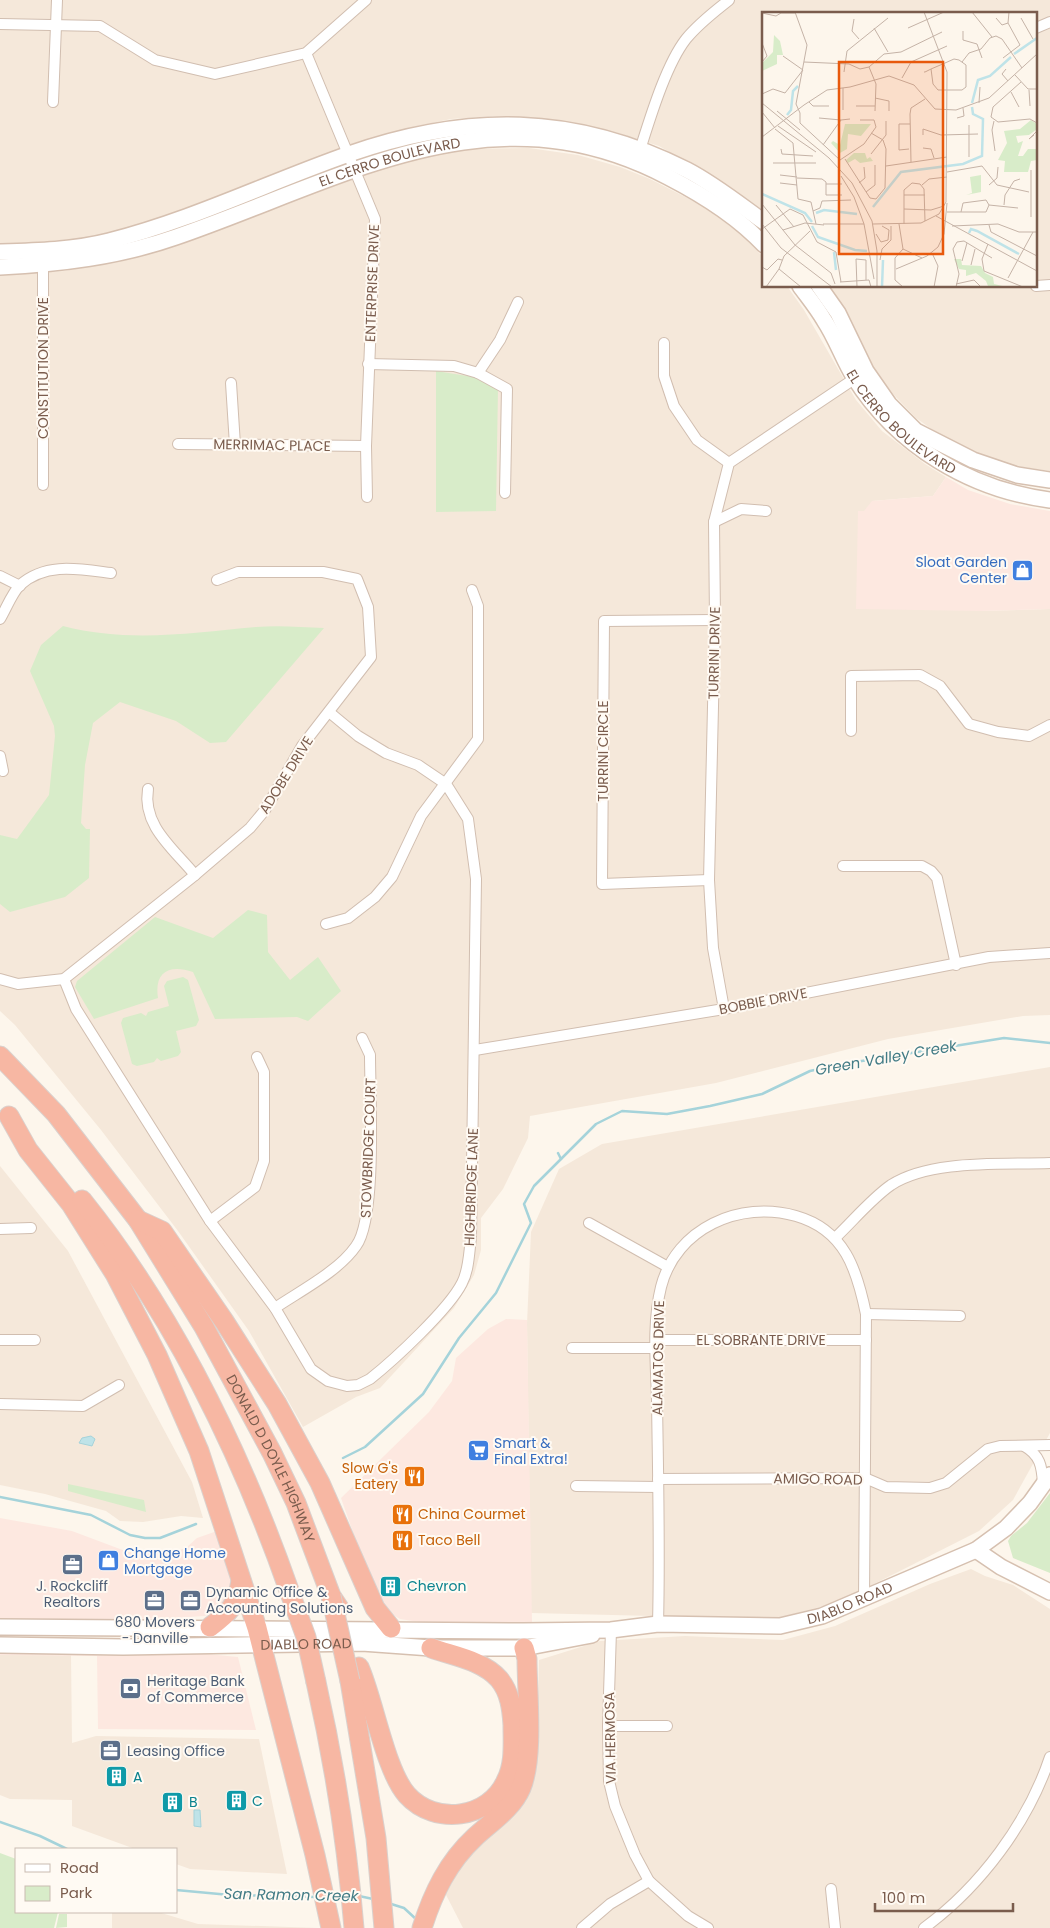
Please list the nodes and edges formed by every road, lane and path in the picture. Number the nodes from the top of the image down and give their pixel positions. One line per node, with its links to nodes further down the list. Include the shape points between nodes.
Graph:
1 (57, 0): 6 (street)
2 (366, 0): 8 (street)
3 (729, 0): 11 (street, via 702,21 685,40 672,63)
4 (1050, 22): 7 (street)
5 (0, 24): 6 (street)
6 (56, 26): 8 (street, via 100,26 156,60 215,74); 9 (street)
7 (1038, 27)
8 (306, 53): 10 (street, ENTERPRISE DRIVE)
9 (53, 102)
10 (349, 154): 11 (street, EL CERRO BOULEVARD, via 424,132 484,124 553,127 598,136); 12 (street, ENTERPRISE DRIVE); 16 (street, EL CERRO BOULEVARD, via 170,223)
11 (638, 155): 12 (street, EL CERRO BOULEVARD, via 507,138 436,145); 13 (street, EL CERRO BOULEVARD, via 688,170); 14 (street, EL CERRO BOULEVARD, via 711,202)
12 (356, 169): 16 (street, EL CERRO BOULEVARD, via 176,238 114,255); 22 (street, ENTERPRISE DRIVE, via 374,219)
13 (762, 221)
14 (762, 243)
15 (0, 252): 16 (street, EL CERRO BOULEVARD)
16 (43, 258): 17 (street, EL CERRO BOULEVARD); 31 (street, CONSTITUTION DRIVE)
17 (0, 267)
18 (801, 288): 24 (street, EL CERRO BOULEVARD)
19 (820, 288): 24 (street, EL CERRO BOULEVARD, via 838,313)
20 (518, 302): 23 (street, via 500,340)
21 (664, 343): 29 (street, via 664,376 674,406 697,440)
22 (368, 364): 23 (street, via 430,364); 28 (street, ENTERPRISE DRIVE)
23 (478, 373): 32 (street, via 507,389)
24 (860, 375): 29 (street); 30 (street, EL CERRO BOULEVARD, via 916,431 932,440 973,460 1017,475); 34 (street, EL CERRO BOULEVARD, via 886,419 935,459 980,483)
25 (230, 383): 27 (street)
26 (178, 444): 27 (street, MERRIMAC PLACE)
27 (235, 445): 28 (street, MERRIMAC PLACE)
28 (366, 446): 33 (street, ENTERPRISE DRIVE)
29 (729, 464): 36 (street, TURRINI DRIVE)
30 (1050, 480)
31 (43, 485)
32 (505, 493)
33 (367, 497)
34 (1050, 500)
35 (766, 511): 36 (street, via 741,509)
36 (714, 522): 43 (street, TURRINI DRIVE)
37 (111, 573): 40 (street, via 48,569)
38 (0, 576): 40 (street)
39 (217, 580): 44 (street, ADOBE DRIVE, via 238,572 323,572 357,579 368,607 371,657)
40 (20, 586): 42 (street)
41 (472, 590): 49 (street, via 478,606 478,739)
42 (0, 619)
43 (714, 620): 53 (street, TURRINI DRIVE); 53 (street, TURRINI CIRCLE, via 604,621 602,884)
44 (329, 712): 49 (street, HIGHBRIDGE LANE, via 386,753 418,765); 52 (street, ADOBE DRIVE, via 302,746 265,810 250,828)
45 (1050, 725): 46 (street, via 1028,736 998,732 969,724 940,686 920,675 851,676)
46 (851, 731)
47 (0, 756): 48 (street)
48 (3, 771)
49 (446, 784): 54 (street, via 421,816 392,876 375,897 348,918); 61 (street, HIGHBRIDGE LANE, via 468,819 476,879)
50 (148, 789): 52 (street, via 146,801 152,826)
51 (843, 866): 56 (street, via 922,866 932,872 939,886)
52 (195, 875): 58 (street, ADOBE DRIVE)
53 (709, 880): 59 (street, TURRINI DRIVE, via 713,948)
54 (326, 924)
55 (1050, 953): 56 (street, BOBBIE DRIVE, via 989,957)
56 (956, 965): 59 (street, BOBBIE DRIVE)
57 (0, 979): 58 (street, via 18,984)
58 (64, 979): 67 (street, HIGHBRIDGE LANE, via 76,1009)
59 (724, 1009): 61 (street, BOBBIE DRIVE)
60 (362, 1038): 73 (street, STOWBRIDGE COURT, via 370,1054 369,1202 363,1234 342,1262)
61 (475, 1050): 73 (street, HIGHBRIDGE LANE, via 471,1238 462,1283 448,1304 381,1371 365,1382 347,1386 328,1381 312,1369)
62 (0, 1056): 66 (highway, DONALD D DOYLE HIGHWAY, via 56,1114)
63 (257, 1058): 67 (street, via 264,1072 264,1161 255,1187)
64 (5, 1111): 90 (highway, via 28,1150 71,1204 93,1238 148,1338 199,1451); 110 (highway, DONALD D DOYLE HIGHWAY, bridge, via 41,1148 137,1276 176,1340 242,1468 306,1636 334,1762 347,1843)
65 (1050, 1163): 71 (street, via 953,1167 906,1177 890,1186)
66 (138, 1220): 96 (highway, via 162,1232 252,1363 320,1483 375,1608); 102 (highway, DONALD D DOYLE HIGHWAY, bridge, via 204,1327 296,1503 335,1602)
67 (210, 1221): 73 (street, HIGHBRIDGE LANE)
68 (589, 1223): 72 (street)
69 (31, 1228): 70 (street)
70 (0, 1229)
71 (835, 1238): 72 (street, ALAMATOS DRIVE, via 798,1216 776,1211 741,1212 721,1219 690,1238); 74 (street, ALAMATOS DRIVE, via 848,1254 859,1280)
72 (668, 1267): 79 (street, ALAMATOS DRIVE, via 661,1287)
73 (275, 1308)
74 (866, 1314): 75 (street); 78 (street, ALAMATOS DRIVE)
75 (960, 1316)
76 (0, 1340): 77 (street)
77 (35, 1340)
78 (866, 1340): 79 (street, EL SOBRANTE DRIVE); 85 (street, ALAMATOS DRIVE)
79 (656, 1344): 80 (street, EL SOBRANTE DRIVE); 87 (street, ALAMATOS DRIVE)
80 (572, 1348)
81 (120, 1385): 82 (street, via 83,1406)
82 (0, 1404)
83 (1050, 1445): 84 (street, AMIGO ROAD)
84 (1024, 1446): 85 (street, AMIGO ROAD, via 988,1449 946,1483 930,1488 886,1487); 86 (street, via 1038,1457)
85 (865, 1478): 87 (street, AMIGO ROAD); 92 (street, ALAMATOS DRIVE)
86 (1046, 1480): 89 (street, DIABLO ROAD, via 1006,1528)
87 (658, 1483): 88 (street, AMIGO ROAD); 93 (street, ALAMATOS DRIVE)
88 (576, 1486)
89 (976, 1550): 91 (street); 92 (street, DIABLO ROAD)
90 (240, 1581): 95 (highway, via 238,1599 224,1617); 98 (highway)
91 (1050, 1592)
92 (864, 1600): 93 (street, DIABLO ROAD, via 822,1616 780,1626)
93 (658, 1624): 97 (street, DIABLO ROAD)
94 (0, 1627): 95 (street, DIABLO ROAD)
95 (210, 1627): 98 (street, DIABLO ROAD)
96 (391, 1628): 98 (street, DIABLO ROAD); 99 (street, DIABLO ROAD)
97 (611, 1630): 99 (street, DIABLO ROAD, via 573,1641); 103 (street, VIA HERMOSA)
98 (259, 1636): 100 (street, DIABLO ROAD); 101 (street, DIABLO ROAD); 109 (highway, via 315,1855)
99 (523, 1640): 101 (street, DIABLO ROAD); 112 (highway, via 527,1659 527,1756 521,1788 502,1814 460,1852 439,1884)
100 (0, 1645)
101 (431, 1648): 102 (highway, via 490,1671 500,1680 511,1703 512,1759 507,1780 491,1802 467,1813 455,1815 429,1810 408,1795 394,1771)
102 (354, 1674): 111 (highway, DONALD D DOYLE HIGHWAY, via 376,1838)
103 (608, 1726): 104 (street); 106 (street, VIA HERMOSA, via 612,1794)
104 (667, 1726)
105 (1050, 1757): 108 (street, via 1040,1786 1015,1830 994,1860)
106 (649, 1881): 113 (street, via 610,1904); 114 (street, VIA HERMOSA, via 688,1916)
107 (832, 1890): 115 (street)
108 (938, 1924): 116 (street)
109 (330, 1928)
110 (354, 1928)
111 (384, 1928)
112 (422, 1928)
113 (582, 1928)
114 (708, 1928)
115 (835, 1928)
116 (924, 1928)

